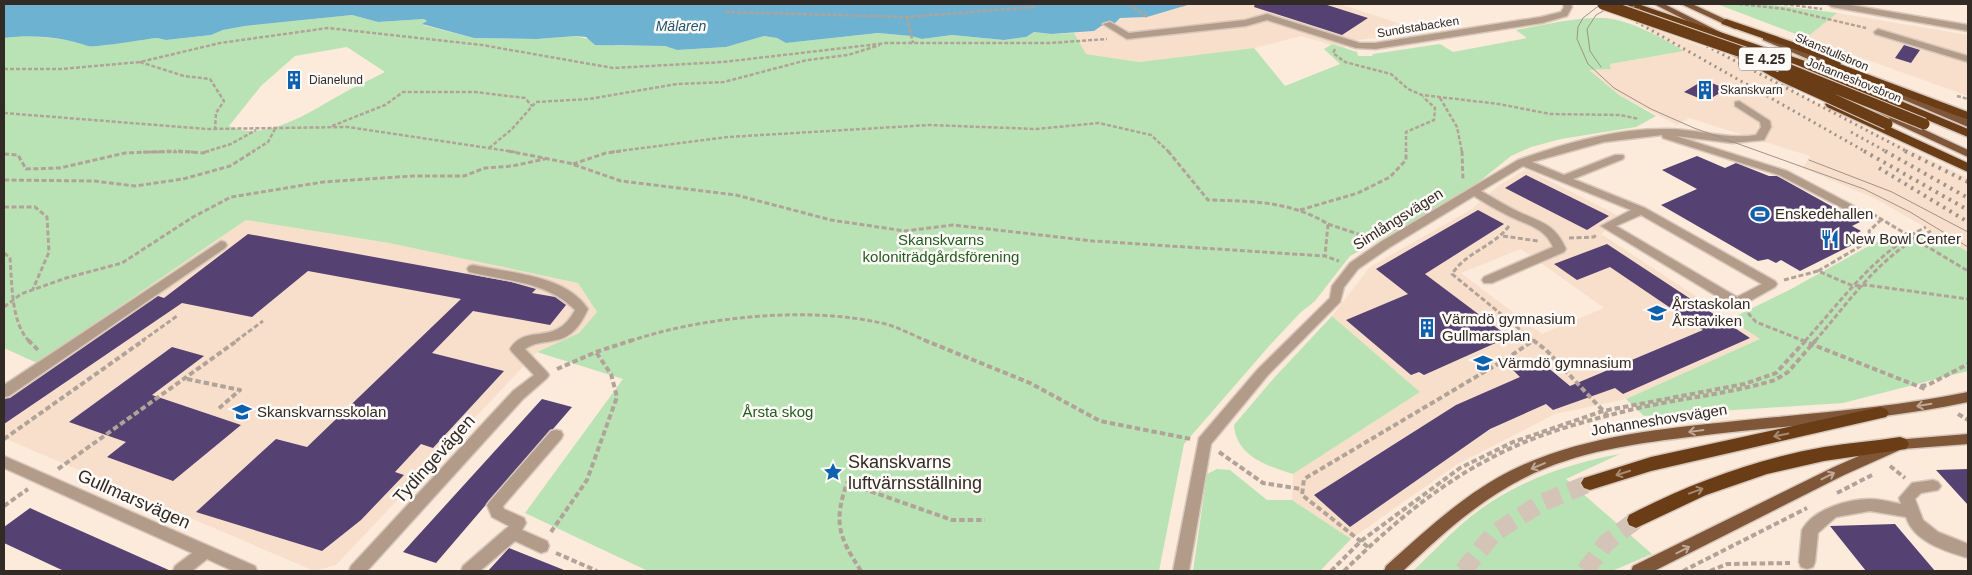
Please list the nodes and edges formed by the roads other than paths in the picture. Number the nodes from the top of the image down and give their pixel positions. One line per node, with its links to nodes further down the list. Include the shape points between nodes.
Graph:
1 (1567, 4): 11 (street, Sundstabacken, via 1564,14 1542,20 1375,46 1359,46 1267,17 1246,23 1127,36)
2 (1596, 4): 26 (highway, bridge, via 1750,62)
3 (1603, 4): 18 (highway, Johanneshovsbron / E 4.25, bridge, via 1692,32)
4 (1629, 4): 18 (highway, Johanneshovsbron / E 4.25, via 1801,63)
5 (1643, 4): 17 (highway, via 1814,58)
6 (1648, 4): 27 (highway, bridge, via 1823,101)
7 (1658, 4): 23 (main road, bridge)
8 (1685, 4): 10 (main road, Skanstullsbron)
9 (1832, 4): 12 (street)
10 (1726, 22): 16 (highway); 19 (main road, Skanstullsbron)
11 (1107, 24)
12 (1968, 28)
13 (1878, 32): 14 (street)
14 (1968, 59)
15 (1739, 104): 21 (street, Simlångsvägen, via 1765,121 1766,127 1760,138 1736,141 1688,133)
16 (1968, 110)
17 (1968, 116)
18 (1930, 121): 20 (highway); 22 (highway)
19 (1968, 124)
20 (1968, 133)
21 (1663, 134): 25 (street, Simlångsvägen, via 1603,139); 30 (street, via 1783,173)
22 (1968, 144)
23 (1968, 154)
24 (1619, 157): 28 (street)
25 (1522, 162): 28 (street); 29 (street, Simlångsvägen)
26 (1968, 162)
27 (1968, 168)
28 (1564, 179): 31 (street)
29 (1468, 195): 34 (street, via 1536,221 1556,238 1560,249); 55 (street, Simlångsvägen, via 1354,266 1338,286 1336,299 1263,372 1204,442)
30 (1852, 209)
31 (1641, 210): 31 (street, via 1607,226 1737,303 1771,284)
32 (221, 245): 35 (street)
33 (473, 269): 53 (street, Tydingevägen, via 554,287 574,298 582,309 571,330 559,336 525,342 517,349 542,375 518,395)
34 (1488, 280)
35 (4, 392)
36 (1968, 397): 37 (main road, Johanneshovsvägen, one-way to 37)
37 (1880, 412): 42 (highway, one-way to 42, via 1651,464); 56 (main road, Johanneshovsvägen, one-way to 56, via 1744,424 1606,444 1576,452 1538,465 1454,514)
38 (556, 435): 46 (street, via 495,505 498,513 518,523)
39 (1968, 438): 40 (main road)
40 (1900, 444): 45 (highway, one-way to 40, via 1679,497 1748,472 1814,456); 57 (main road, one-way to 40)
41 (4, 462): 49 (street, Gullmarsvägen)
42 (1590, 483)
43 (1933, 486): 44 (street, via 1917,487 1907,498)
44 (1912, 512): 48 (street, via 1916,524 1932,537); 50 (street, via 1870,505 1832,512 1810,530)
45 (1636, 520)
46 (513, 533): 47 (street); 54 (street)
47 (541, 546)
48 (1968, 551)
49 (204, 552): 51 (street); 52 (street, Gullmarsvägen)
50 (1806, 562)
51 (181, 571)
52 (249, 571)
53 (357, 571)
54 (468, 571)
55 (1181, 571)
56 (1392, 571)
57 (1639, 571)

